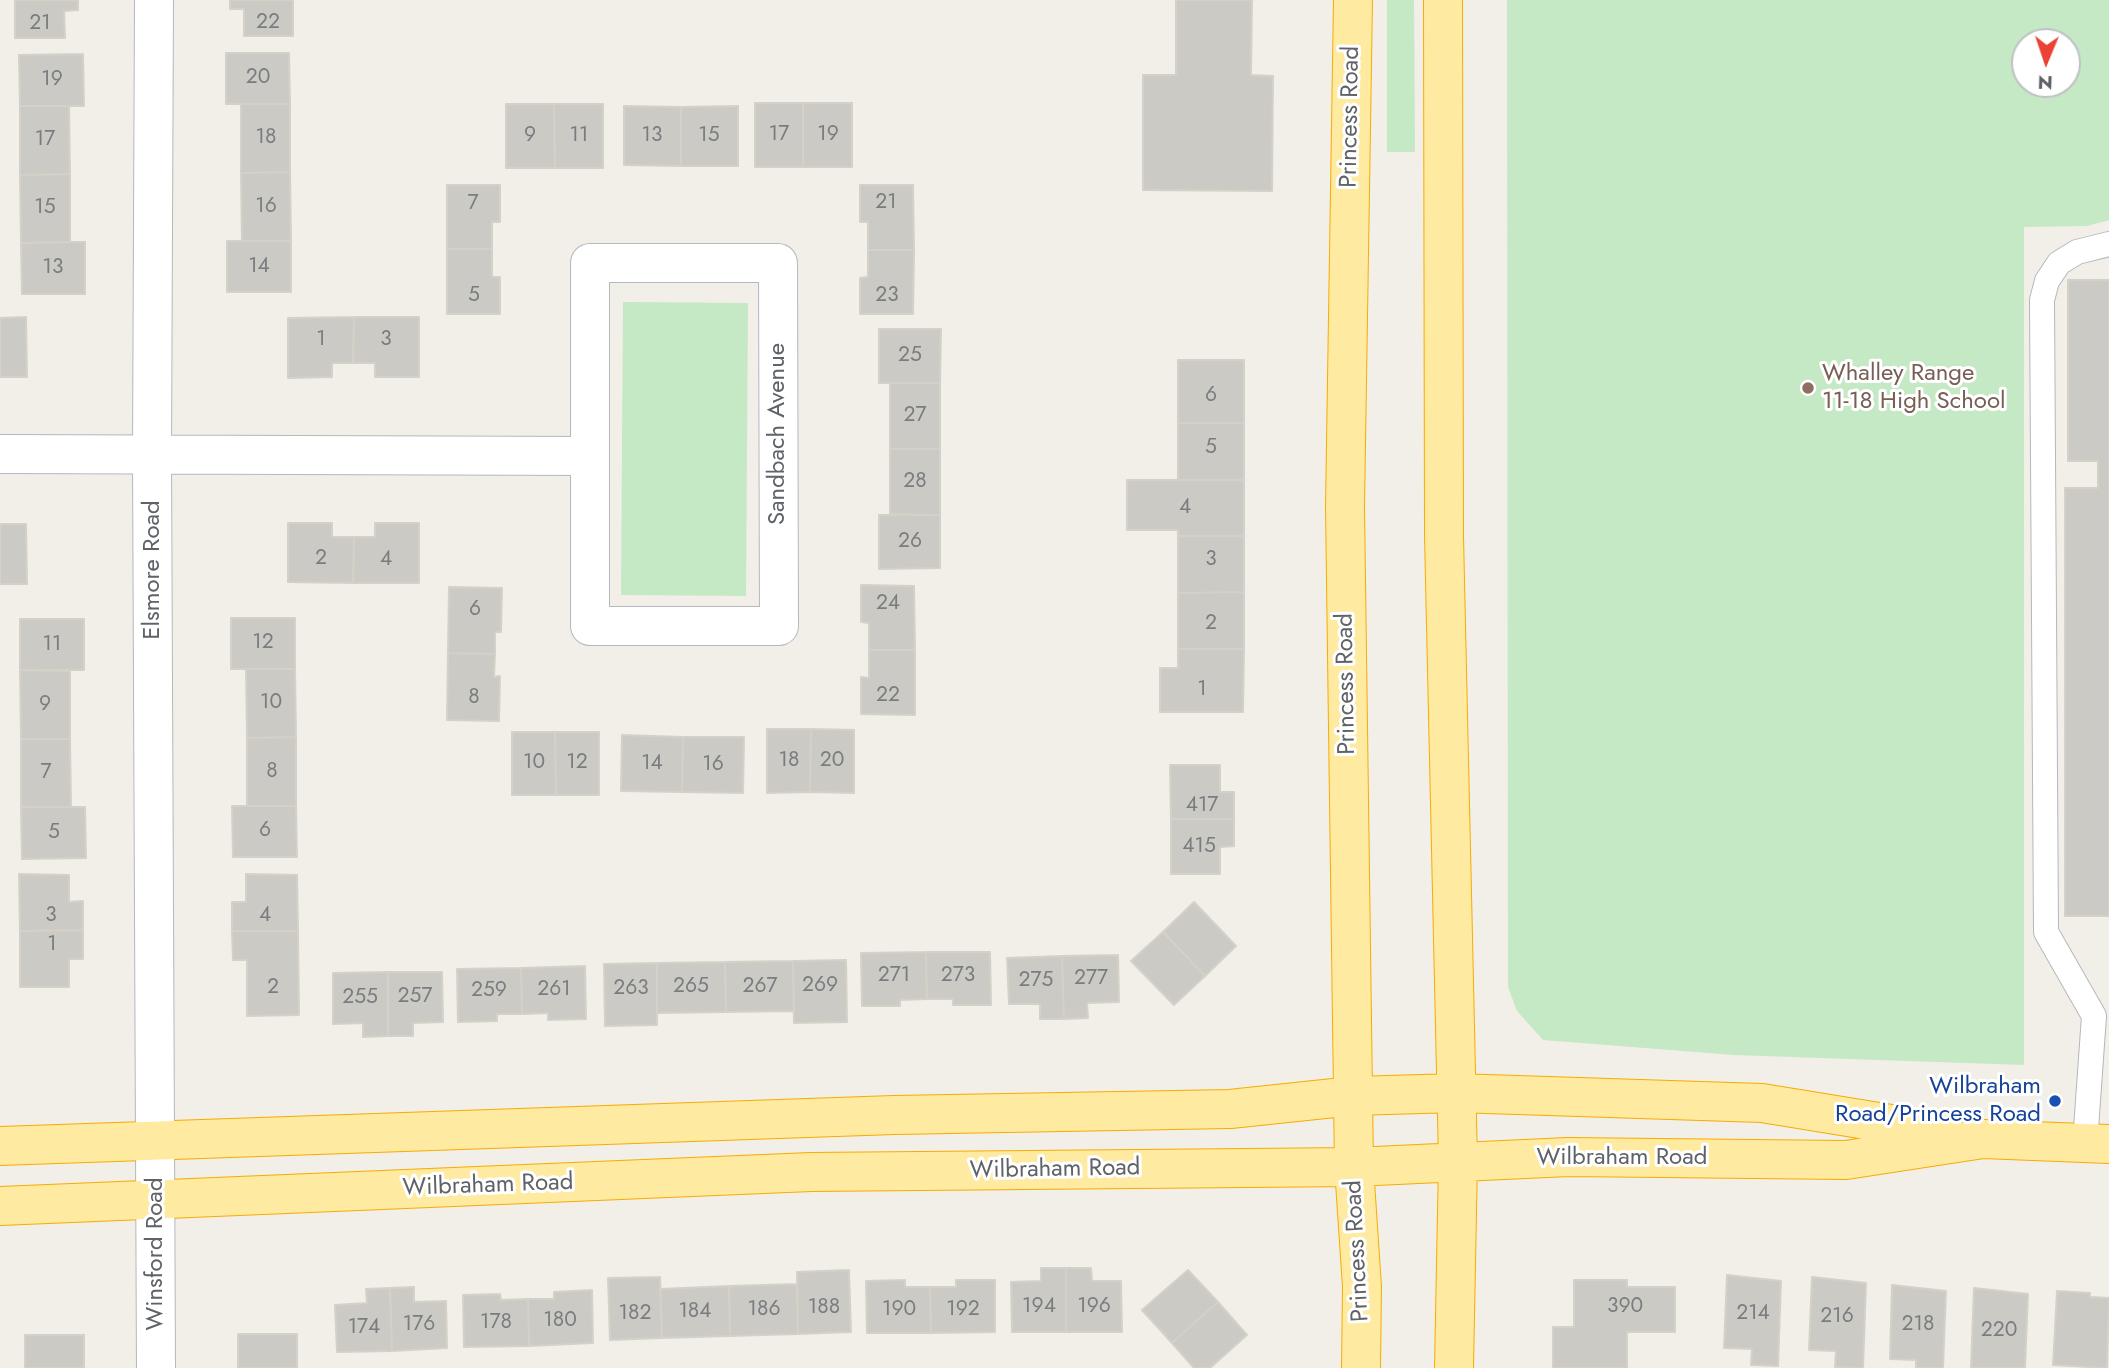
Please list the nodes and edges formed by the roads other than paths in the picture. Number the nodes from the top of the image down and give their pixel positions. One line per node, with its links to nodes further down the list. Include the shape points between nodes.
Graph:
1 (154, 0): 6 (street, Elsmore Road)
2 (1353, 0): 9 (highway, Princess Road, via 1345,507)
3 (1443, 0): 8 (highway, via 1444,536)
4 (2109, 244): 12 (lane, via 2077,252 2059,263 2042,300 2046,932 2094,1016)
5 (0, 454): 6 (street)
6 (152, 454): 7 (street); 11 (street, Elsmore Road)
7 (590, 456): 7 (street, Sandbach Avenue, via 590,263 778,263 779,626 590,626)
8 (1456, 1093): 9 (highway); 10 (highway, via 1762,1103); 14 (highway)
9 (1353, 1096): 11 (highway, via 1230,1110 894,1115); 15 (highway, Princess Road)
10 (1983, 1139): 12 (highway, Wilbraham Road); 14 (highway, Wilbraham Road, via 1846,1160 1568,1157)
11 (154, 1141): 13 (highway); 16 (street, Winsford Road)
12 (2097, 1143)
13 (0, 1146)
14 (1458, 1161): 15 (highway, Wilbraham Road); 20 (highway)
15 (1354, 1167): 16 (highway, Wilbraham Road, via 811,1172); 19 (highway, Princess Road, via 1362,1287)
16 (156, 1199): 17 (highway, Wilbraham Road); 18 (street, Winsford Road)
17 (0, 1206)
18 (156, 1368)
19 (1361, 1368)
20 (1454, 1368)

